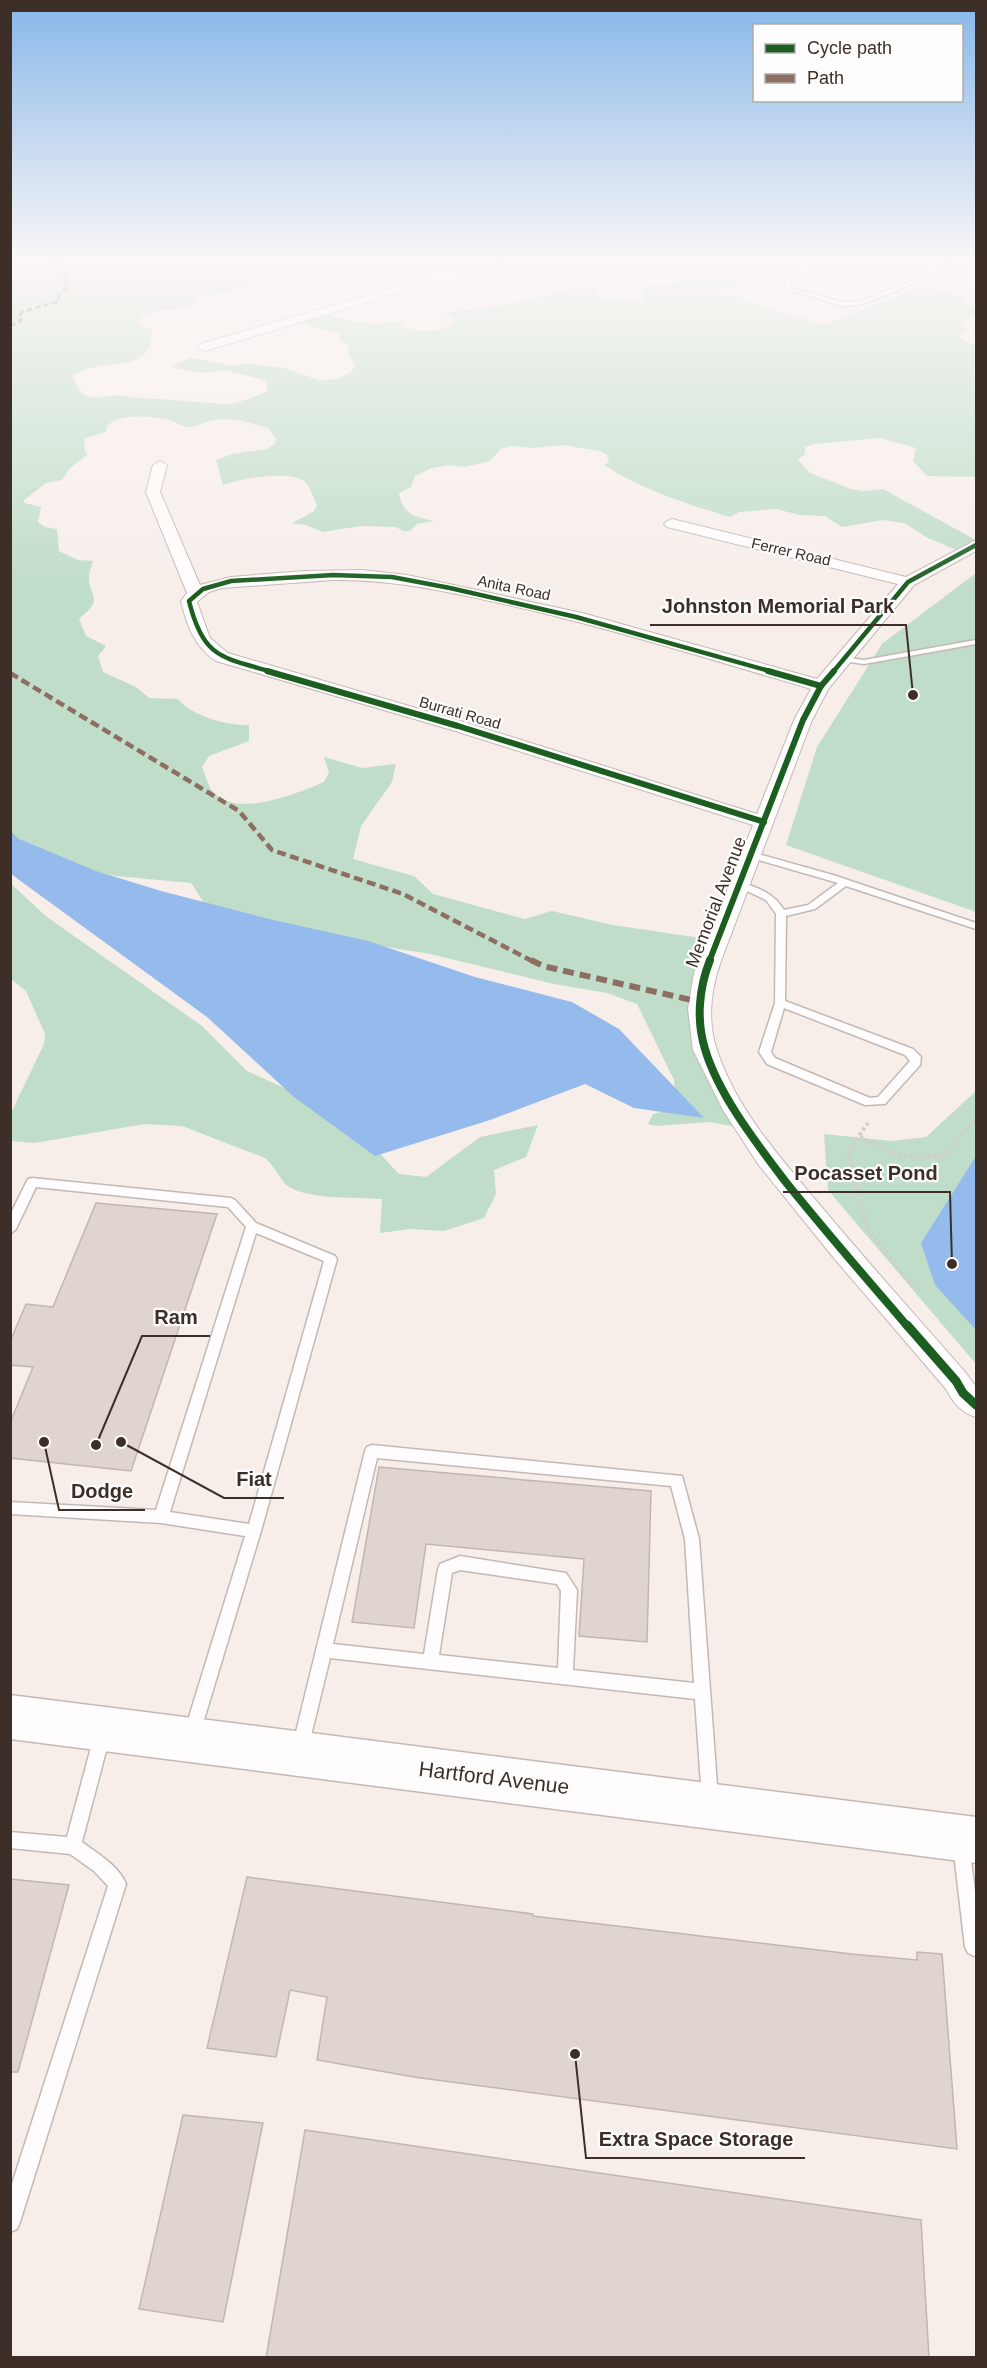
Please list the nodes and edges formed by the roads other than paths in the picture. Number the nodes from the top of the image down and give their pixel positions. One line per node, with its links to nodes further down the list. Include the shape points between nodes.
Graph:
1 (160, 465): 5 (street, via 153,492)
2 (672, 524): 4 (street, Ferrer Road)
3 (976, 545): 4 (street, Memorial Avenue)
4 (908, 582): 7 (street, Memorial Avenue)
5 (195, 593): 8 (street, Anita Road, via 232,582 307,575 378,576 424,582 547,609); 9 (street, Burrati Road, via 189,601 200,638 222,657)
6 (976, 642): 7 (lane, via 864,662)
7 (842, 659): 8 (street, Memorial Avenue)
8 (821, 686): 9 (street, Memorial Avenue, via 803,720)
9 (764, 822): 10 (street, Memorial Avenue)
10 (751, 855): 11 (lane); 12 (street, Memorial Avenue)
11 (845, 882): 13 (lane, via 811,908); 14 (lane)
12 (739, 885): 13 (lane, via 768,895); 18 (street, Memorial Avenue, via 701,983 704,1048 744,1127 816,1221)
13 (781, 914): 15 (lane)
14 (976, 926)
15 (780, 1003): 15 (lane, via 765,1052 771,1060 876,1103 916,1062 909,1052)
16 (252, 1226): 17 (lane, via 231,1203 32,1182); 20 (lane); 21 (lane, via 331,1259)
17 (10, 1229)
18 (976, 1405)
19 (10, 1508): 20 (lane)
20 (161, 1517): 21 (lane)
21 (254, 1531): 28 (lane)
22 (323, 1650): 23 (lane); 25 (lane, via 372,1451 677,1480 692,1539); 29 (lane)
23 (430, 1662): 24 (lane); 24 (lane, via 445,1569 460,1563 561,1578 569,1590)
24 (565, 1677): 25 (lane)
25 (703, 1692): 30 (lane)
26 (10, 1717): 27 (main road, Hartford Avenue)
27 (104, 1729): 28 (main road, Hartford Avenue); 33 (lane)
28 (190, 1740): 29 (main road, Hartford Avenue)
29 (298, 1754): 30 (main road, Hartford Avenue)
30 (710, 1806): 31 (main road, Hartford Avenue)
31 (968, 1839): 34 (lane)
32 (10, 1840): 33 (lane)
33 (73, 1846): 35 (lane, via 100,1865 117,1884)
34 (974, 1947)
35 (10, 2222)

